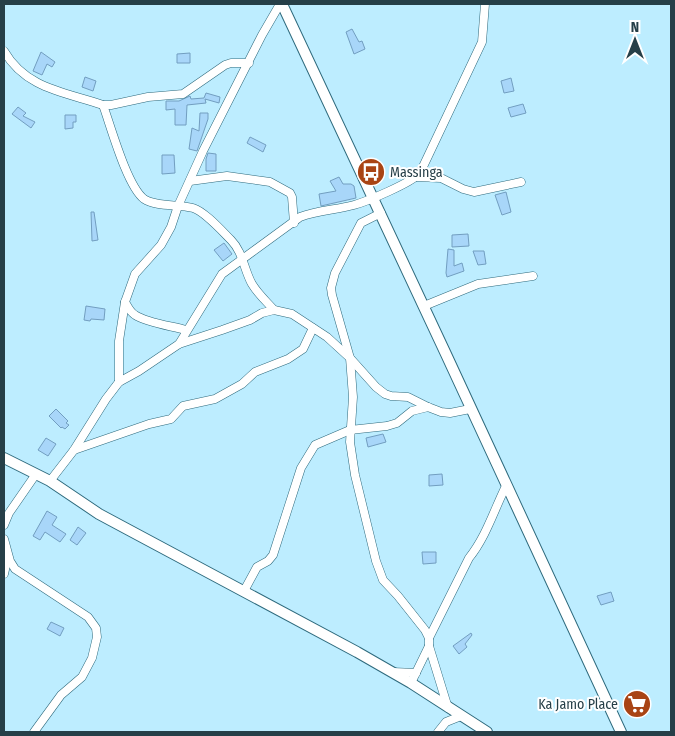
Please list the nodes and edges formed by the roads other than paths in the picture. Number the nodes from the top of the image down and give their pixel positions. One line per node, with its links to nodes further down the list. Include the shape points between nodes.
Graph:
1 (281, 4): 4 (street); 9 (street)
2 (485, 4): 6 (street, via 482,42)
3 (4, 51): 5 (street, via 11,63 43,87)
4 (249, 63): 5 (street, via 225,65 184,94); 7 (street)
5 (103, 105): 10 (street, via 126,170 139,194 151,202)
6 (416, 177): 8 (street, via 441,178 474,192); 9 (street)
7 (190, 182): 10 (street); 12 (street, via 227,176 270,182 292,197)
8 (521, 182)
9 (374, 196): 11 (street); 12 (street, via 354,205 312,212)
10 (178, 206): 13 (street, via 198,210 233,242); 15 (street, via 162,245 135,274)
11 (381, 213): 16 (street); 21 (street, via 361,223 335,273 331,288)
12 (294, 223): 13 (street)
13 (244, 260): 17 (street, via 252,284); 19 (street, via 222,274)
14 (533, 276): 16 (street, via 478,284)
15 (125, 302): 19 (street, via 129,310 143,319); 22 (street, via 119,341)
16 (424, 306): 24 (street)
17 (274, 310): 18 (street, via 292,314); 20 (street)
18 (314, 328): 21 (street); 26 (street, via 303,349 288,359 255,372 242,384 215,399 183,406 170,419)
19 (186, 330): 20 (street)
20 (179, 344): 22 (street)
21 (350, 358): 23 (street, via 385,394 408,396); 25 (street, via 353,396)
22 (118, 382): 26 (street)
23 (428, 407): 24 (street, via 450,413); 25 (street, via 417,409 386,426)
24 (470, 409): 30 (street)
25 (350, 430): 35 (street, via 315,445 301,468 273,555 257,567); 36 (street, via 355,475 382,580 425,630)
26 (74, 450): 29 (street)
27 (4, 458): 28 (street)
28 (36, 474): 29 (street); 31 (street)
29 (50, 481): 35 (street, via 99,514)
30 (506, 486): 36 (street); 45 (street)
31 (4, 525)
32 (4, 539): 33 (street)
33 (8, 554): 34 (street); 42 (street, via 15,569 88,617 96,628 92,658 82,677 61,695)
34 (4, 574)
35 (244, 591): 37 (street)
36 (429, 642): 38 (street); 40 (street)
37 (391, 672): 38 (street); 39 (street)
38 (416, 673): 39 (street)
39 (411, 683): 40 (street)
40 (448, 708): 41 (street)
41 (461, 716): 43 (street, via 446,722); 44 (street)
42 (34, 732)
43 (438, 732)
44 (487, 732)
45 (621, 732)

